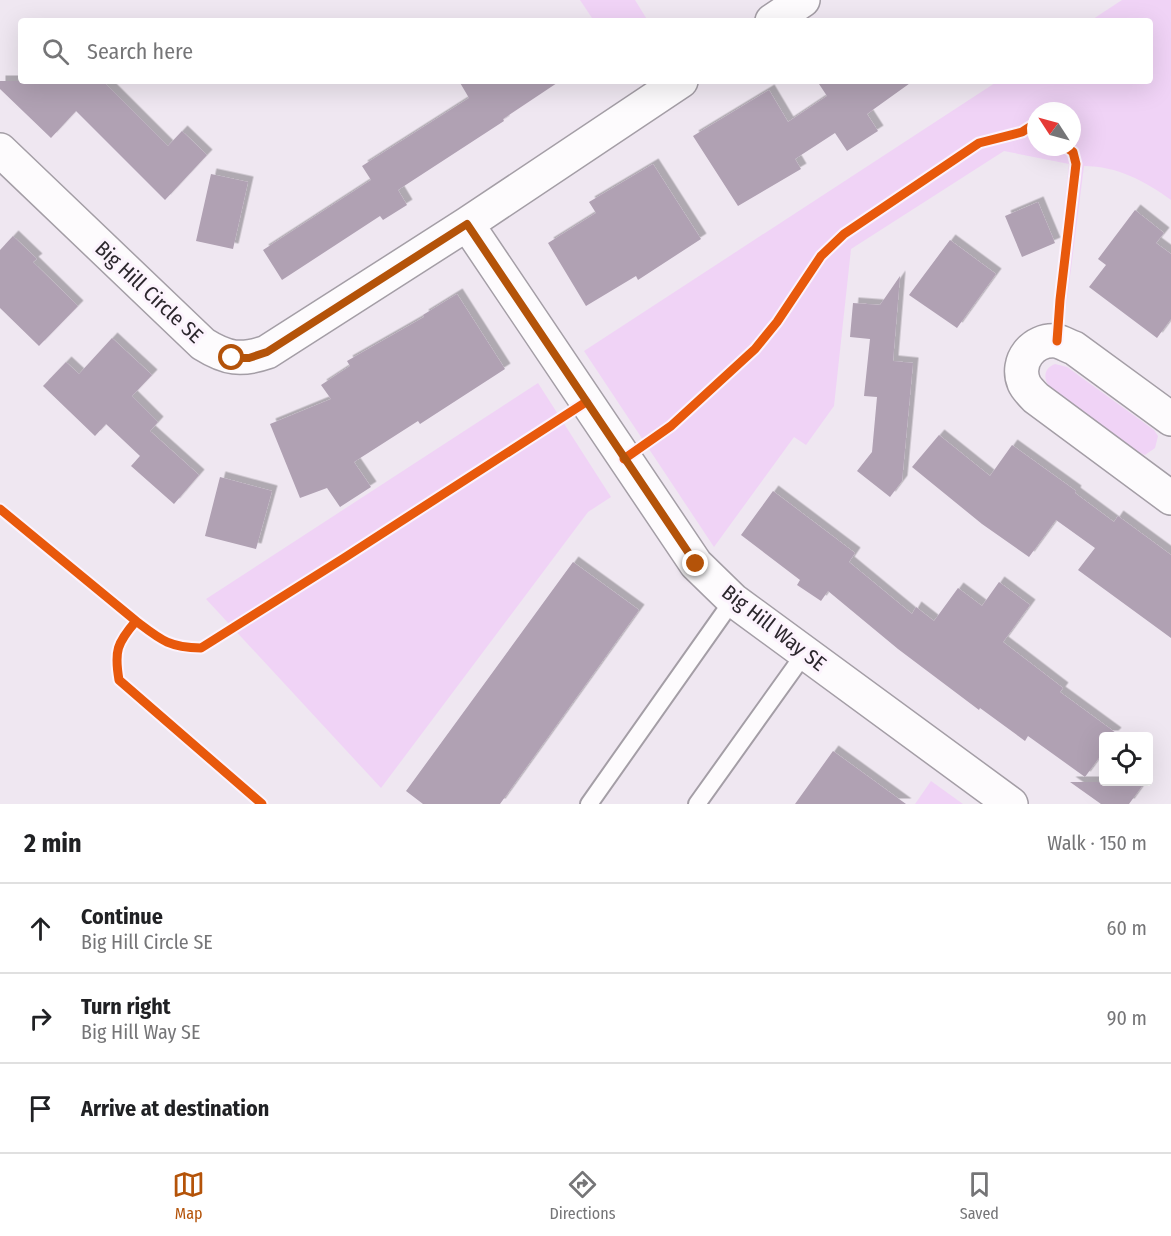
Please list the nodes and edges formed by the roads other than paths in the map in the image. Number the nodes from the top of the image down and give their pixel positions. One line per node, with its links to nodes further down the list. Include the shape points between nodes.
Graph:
1 (803, 0): 2 (street)
2 (776, 18)
3 (677, 84): 5 (street, Big Hill Circle SE)
4 (0, 150): 5 (street, Big Hill Circle SE, via 203,344 232,358 267,352)
5 (467, 224): 8 (street, Big Hill Way SE, via 696,564)
6 (1171, 419): 7 (street, via 1074,348 1057,341 1043,342 1027,352 1022,367 1024,383 1036,398)
7 (1169, 492)
8 (733, 600): 9 (street, Big Hill Way SE); 10 (lane)
9 (805, 653): 11 (lane); 12 (street, Big Hill Way SE)
10 (589, 804)
11 (697, 804)
12 (1011, 804)

